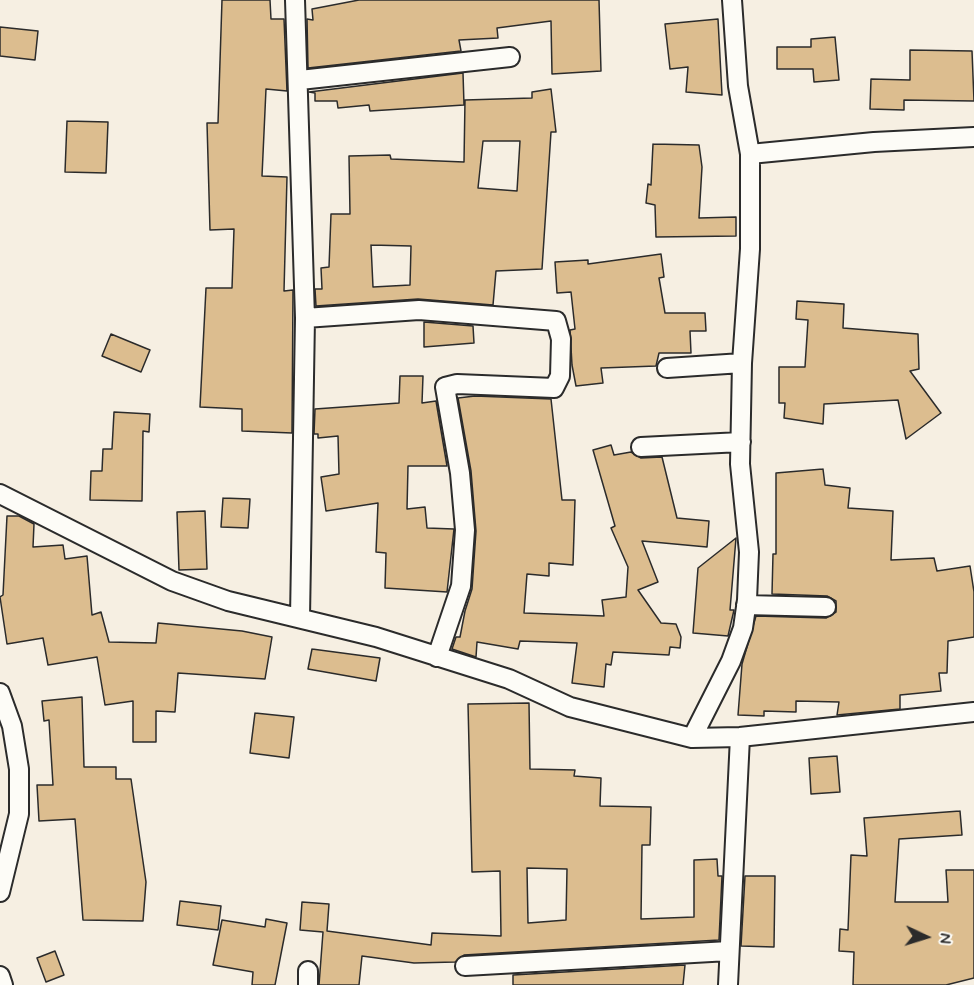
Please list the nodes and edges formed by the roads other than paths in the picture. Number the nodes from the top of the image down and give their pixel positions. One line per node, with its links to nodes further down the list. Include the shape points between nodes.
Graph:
1 (295, 0): 4 (street)
2 (732, 0): 6 (street, via 738,86)
3 (510, 57): 4 (street)
4 (300, 80): 7 (street)
5 (974, 137): 6 (street)
6 (750, 154): 8 (street, via 750,249)
7 (305, 318): 15 (street); 16 (street, via 419,310 556,321 561,339 560,376 554,388 457,384 445,387 465,530 461,586)
8 (742, 363): 9 (street); 10 (street)
9 (667, 368)
10 (741, 442): 11 (street); 13 (street, via 749,552)
11 (641, 447)
12 (0, 494): 15 (street, via 172,581 228,601)
13 (746, 605): 14 (street); 20 (street, via 743,628 731,661)
14 (826, 607)
15 (300, 618): 16 (street)
16 (437, 657): 20 (street, via 509,679 570,707)
17 (0, 693): 21 (street, via 12,726 20,769 19,814)
18 (974, 712): 19 (street)
19 (740, 737): 20 (street); 22 (street)
20 (692, 738)
21 (0, 892)
22 (729, 951): 23 (street); 26 (street)
23 (465, 966)
24 (0, 976): 25 (street)
25 (3, 985)
26 (728, 985)

